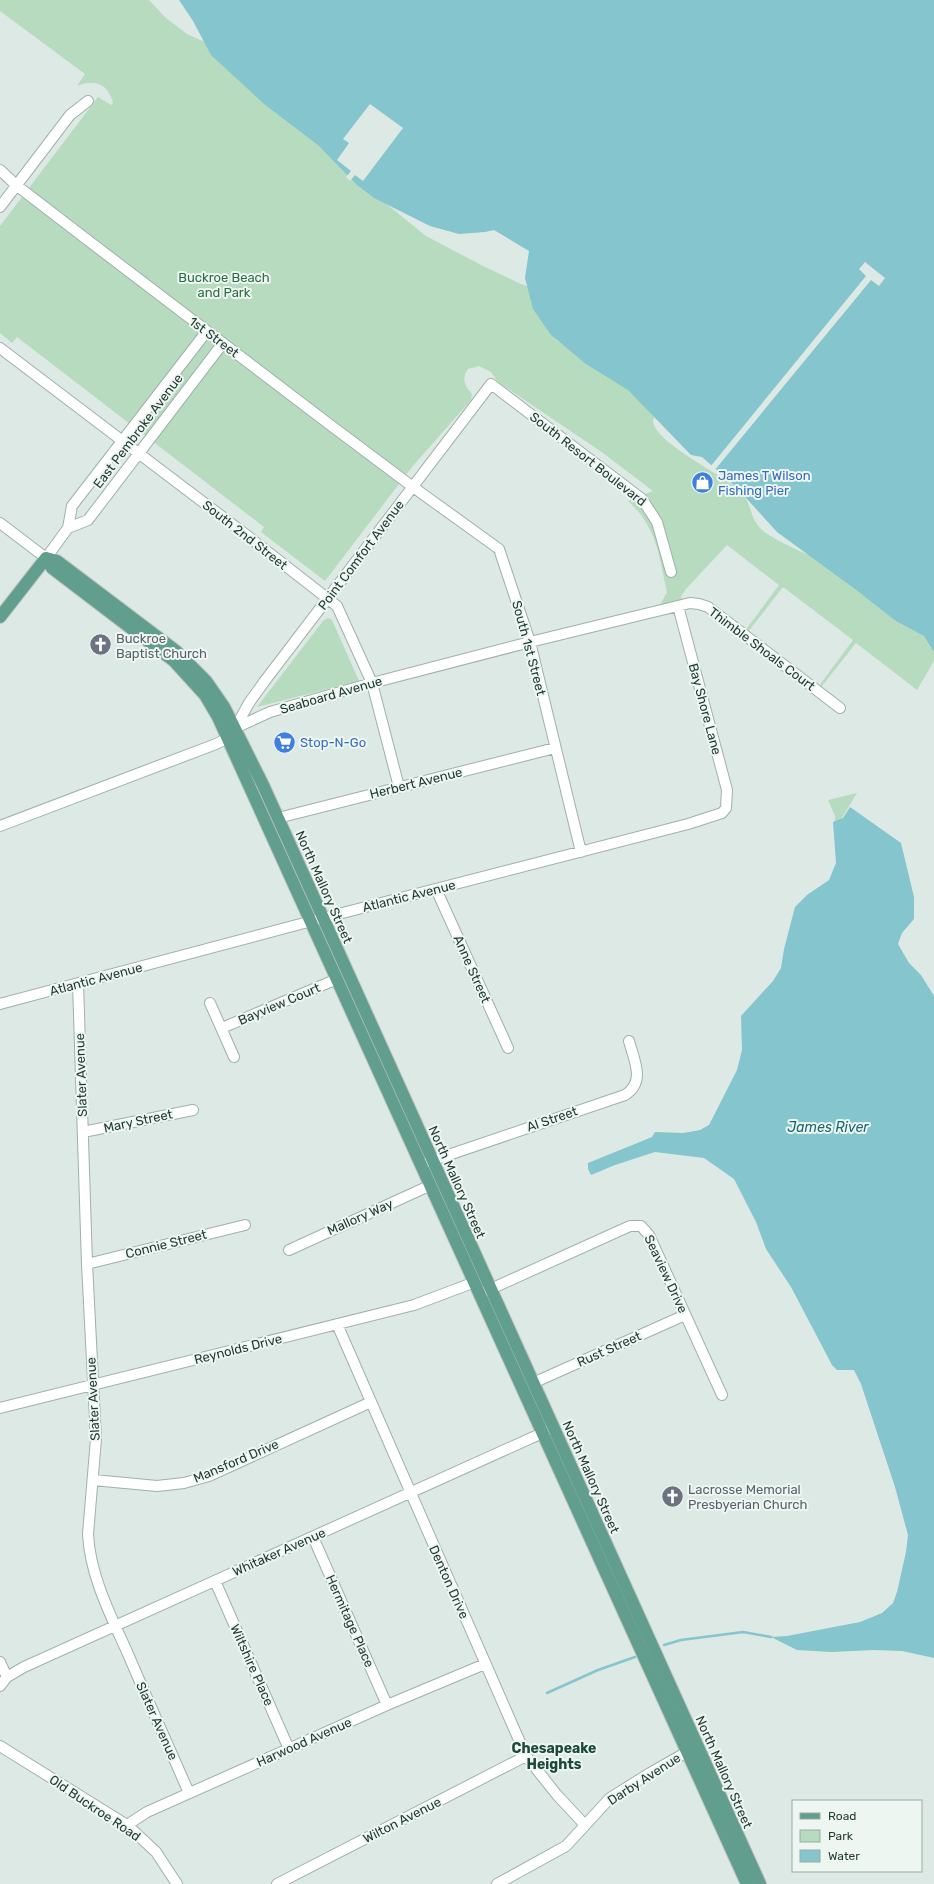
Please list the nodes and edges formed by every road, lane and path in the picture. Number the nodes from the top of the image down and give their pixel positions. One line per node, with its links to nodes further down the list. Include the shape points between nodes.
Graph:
1 (88, 101): 3 (street, via 70,115)
2 (0, 170): 3 (street, 1st Street)
3 (16, 185): 4 (street); 5 (street, 1st Street)
4 (0, 207)
5 (207, 331): 6 (street, 1st Street); 9 (street, East Pembroke Avenue)
6 (223, 343): 10 (street, East Pembroke Avenue); 11 (street, 1st Street)
7 (0, 348): 9 (street, South 2nd Street)
8 (491, 384): 11 (street, Point Comfort Avenue); 15 (street, South Resort Boulevard, via 642,499 657,522)
9 (122, 441): 10 (street, South 2nd Street); 13 (street, East Pembroke Avenue, via 72,506)
10 (139, 453): 13 (street, East Pembroke Avenue, via 88,520); 16 (street, South 2nd Street)
11 (413, 487): 16 (street, Point Comfort Avenue); 19 (street, South 1st Street, via 499,549)
12 (0, 522): 14 (street, North Mallory Street)
13 (68, 528): 14 (street, East Pembroke Avenue)
14 (46, 558): 18 (main road, East Pembroke Avenue); 22 (main road, North Mallory Street, via 52,568 174,661 204,695)
15 (670, 572)
16 (328, 599): 20 (street, South 2nd Street, via 337,606); 22 (street, Point Comfort Avenue, via 249,703)
17 (678, 606): 19 (street, Seaboard Avenue); 21 (street, Thimble Shoals Court, via 694,603 708,607); 25 (street, Bay Shore Lane, via 727,790)
18 (0, 617)
19 (530, 642): 20 (street, Seaboard Avenue); 23 (street, South 1st Street)
20 (372, 683): 22 (street, Seaboard Avenue, via 270,712); 24 (street, South 2nd Street)
21 (840, 708)
22 (231, 733): 26 (main road, North Mallory Street); 27 (street, Seaboard Avenue, via 216,744); 31 (main road, North Mallory Street)
23 (555, 748): 24 (street, Herbert Avenue); 28 (street, South 1st Street)
24 (399, 787): 26 (street, Herbert Avenue)
25 (724, 811): 28 (street, Atlantic Avenue, via 710,818)
26 (278, 818): 30 (main road, North Mallory Street)
27 (0, 826)
28 (582, 852): 29 (street, Atlantic Avenue)
29 (436, 889): 30 (street, Atlantic Avenue); 38 (street, Anne Street)
30 (323, 918): 31 (street, Atlantic Avenue); 42 (main road, North Mallory Street)
31 (311, 922): 32 (main road, North Mallory Street); 33 (street, Atlantic Avenue)
32 (337, 979): 36 (street, Bayview Court); 42 (main road, North Mallory Street)
33 (78, 984): 35 (street, Atlantic Avenue); 41 (street, Slater Avenue)
34 (210, 1003): 36 (street, Bayview Court)
35 (0, 1004)
36 (222, 1028): 39 (street, Bayview Court)
37 (629, 1041): 42 (street, Al Street, via 638,1077 632,1091)
38 (508, 1048)
39 (234, 1057)
40 (193, 1110): 41 (street, Mary Street)
41 (83, 1132): 46 (street, Slater Avenue)
42 (427, 1162): 43 (main road, North Mallory Street); 48 (main road, North Mallory Street)
43 (431, 1185): 45 (street, Mallory Way); 47 (main road, North Mallory Street)
44 (245, 1225): 46 (street, Connie Street)
45 (289, 1250)
46 (87, 1264): 52 (street, Slater Avenue)
47 (475, 1282): 48 (main road, North Mallory Street); 50 (street, Reynolds Drive, via 414,1305)
48 (485, 1292): 49 (street, Seaview Drive, via 636,1225 641,1226 649,1235); 51 (main road, North Mallory Street); 56 (main road, North Mallory Street)
49 (685, 1315): 51 (street, Rust Street); 53 (street, Seaview Drive)
50 (337, 1324): 52 (street, Reynolds Drive); 54 (street, Denton Drive)
51 (533, 1383): 56 (main road, North Mallory Street)
52 (93, 1384): 55 (street, Reynolds Drive); 57 (street, Slater Avenue, via 96,1439)
53 (722, 1396)
54 (370, 1402): 57 (street, Mansford Drive, via 209,1476 184,1483 156,1486); 58 (street, Denton Drive)
55 (0, 1408)
56 (548, 1430): 58 (street, Whitaker Avenue); 68 (main road, North Mallory Street)
57 (93, 1480): 61 (street, Slater Avenue, via 88,1547 95,1573)
58 (410, 1493): 59 (street, Whitaker Avenue); 63 (street, Denton Drive)
59 (313, 1537): 60 (street, Whitaker Avenue); 66 (street, Hermitage Place)
60 (215, 1581): 61 (street, Whitaker Avenue); 69 (street, Wiltshire Place)
61 (116, 1626): 64 (street, Whitaker Avenue); 71 (street, Slater Avenue)
62 (0, 1662): 64 (street)
63 (485, 1664): 66 (street, Harwood Avenue); 70 (street, Denton Drive)
64 (7, 1677): 65 (street)
65 (0, 1686)
66 (387, 1705): 69 (street, Harwood Avenue)
67 (0, 1746): 72 (street, Old Buckroe Road)
68 (692, 1748): 73 (street, Darby Avenue, via 610,1798); 77 (main road, North Mallory Street); 78 (main road, North Mallory Street)
69 (289, 1749): 71 (street, Harwood Avenue)
70 (526, 1756): 73 (street, Denton Drive); 75 (street, Wilton Avenue)
71 (189, 1794): 72 (street, Harwood Avenue, via 141,1815)
72 (127, 1825): 74 (street, Old Buckroe Road, via 156,1852)
73 (585, 1825): 76 (street, Darby Avenue, via 566,1846)
74 (177, 1884)
75 (277, 1884)
76 (497, 1884)
77 (747, 1884)
78 (760, 1884)

